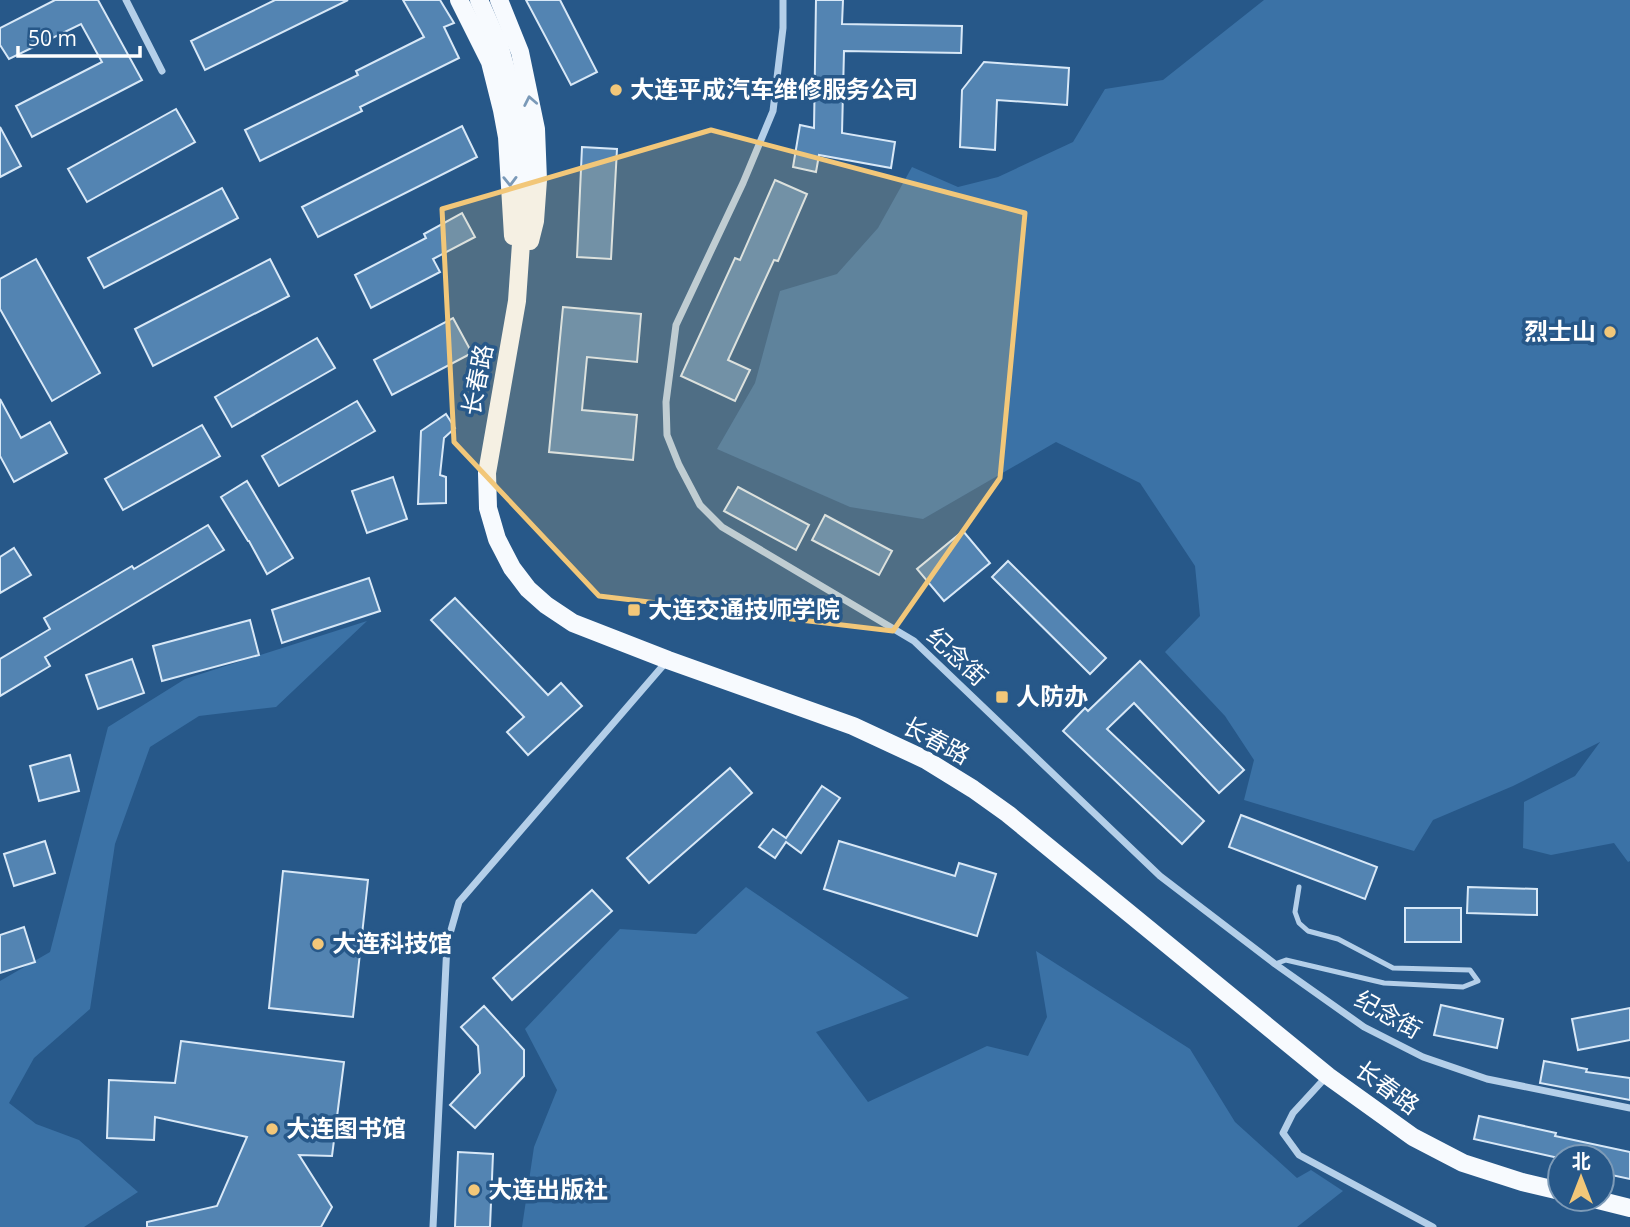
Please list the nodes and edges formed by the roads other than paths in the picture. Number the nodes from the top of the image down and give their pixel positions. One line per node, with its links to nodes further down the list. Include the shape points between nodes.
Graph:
1 (126, 0): 6 (street)
2 (459, 0): 7 (main road, 长春路, one-way to 7, via 490,62 502,110 513,238)
3 (479, 0): 7 (main road, 长春路, via 499,45 516,104 526,171)
4 (499, 0): 7 (main road, 长春路, one-way to 4, via 535,221 536,129 520,52)
5 (783, 0): 10 (street, 纪念街, via 773,111 676,325 666,402 667,435 699,505 722,527 914,641 1160,876)
6 (162, 71)
7 (520, 263): 8 (main road, 长春路, via 487,473 488,508 498,539 512,568 546,605 573,623)
8 (668, 660): 11 (main road, 长春路, via 853,726 926,760 973,789); 14 (street, via 460,902 447,944)
9 (1299, 887): 10 (lane, via 1295,912 1308,931 1338,939 1393,968 1471,970 1478,981 1463,987 1384,983 1286,960)
10 (1275, 964): 12 (street, 纪念街, via 1364,1027 1423,1057 1487,1079)
11 (1328, 1076): 13 (main road, 长春路, via 1413,1137 1463,1163); 15 (street, via 1293,1112 1283,1132 1299,1156)
12 (1630, 1108)
13 (1546, 1188)
14 (433, 1227)
15 (1433, 1227)

